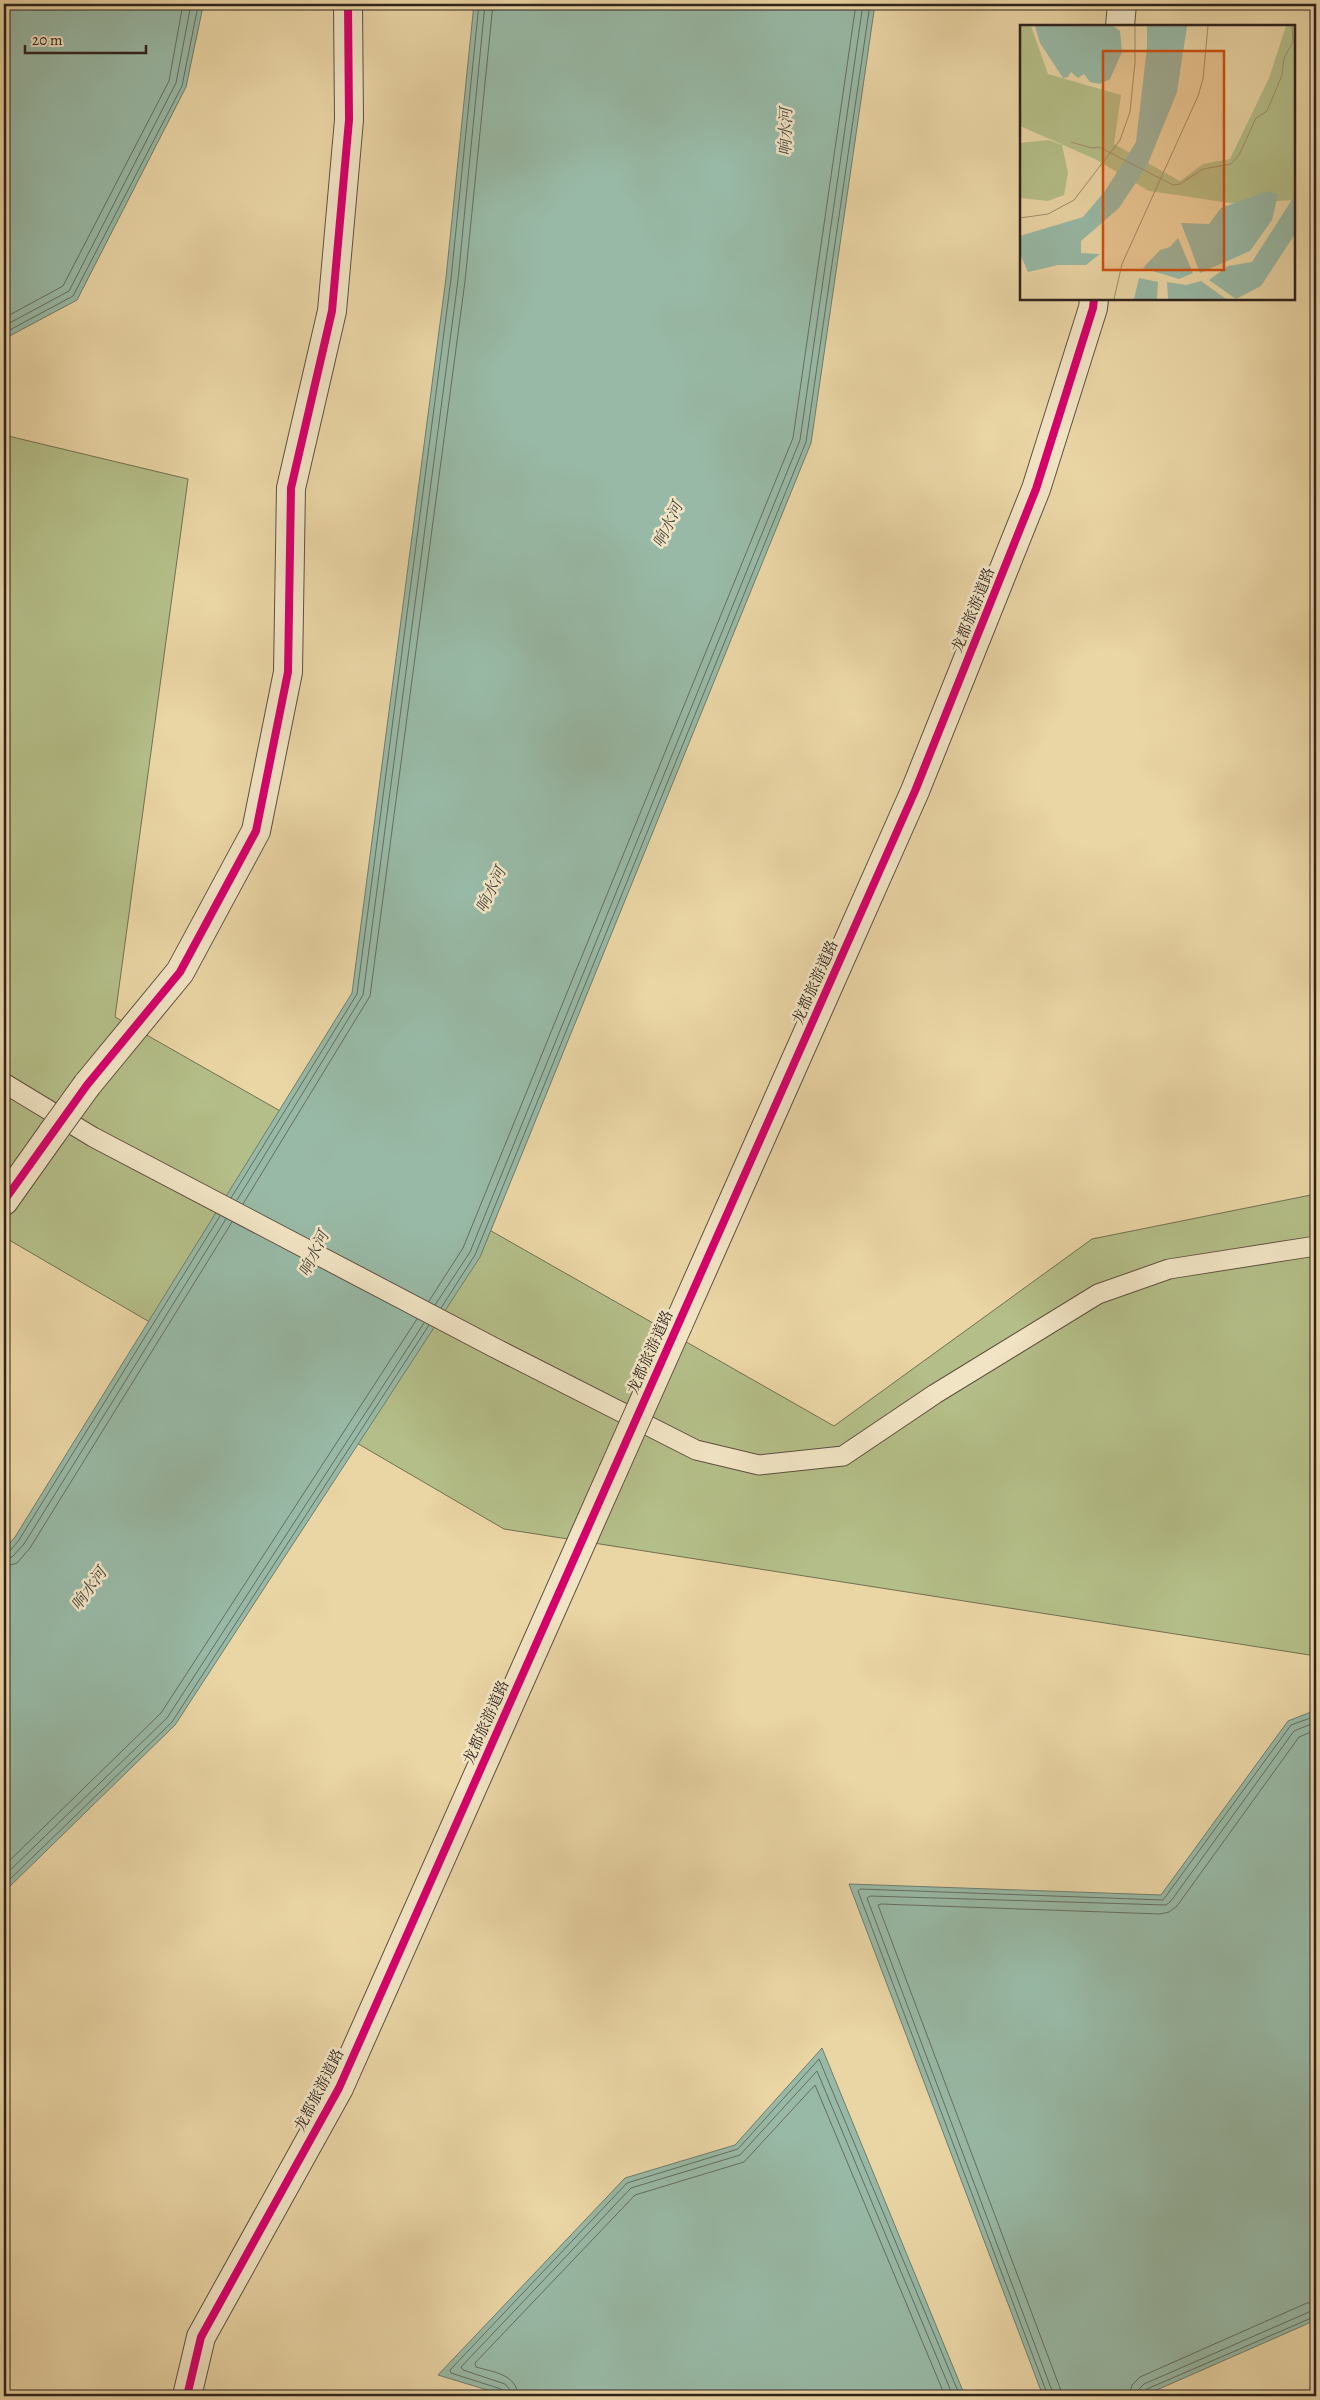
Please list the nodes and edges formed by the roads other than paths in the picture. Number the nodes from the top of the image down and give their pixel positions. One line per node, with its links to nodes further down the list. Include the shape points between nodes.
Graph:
1 (348, 4): 6 (street, bridge, via 349,120 332,311 291,488 288,672 256,831 180,972 86,1085)
2 (1122, 4): 3 (street)
3 (1120, 25)
4 (1094, 300): 8 (street, 龙都旅游道路, bridge, via 1036,489 915,791 338,2088 200,2336)
5 (4, 1083): 7 (lane, via 93,1137 696,1450 758,1465 843,1456 934,1394 1098,1294 1169,1269)
6 (4, 1201)
7 (1316, 1246)
8 (187, 2396)

